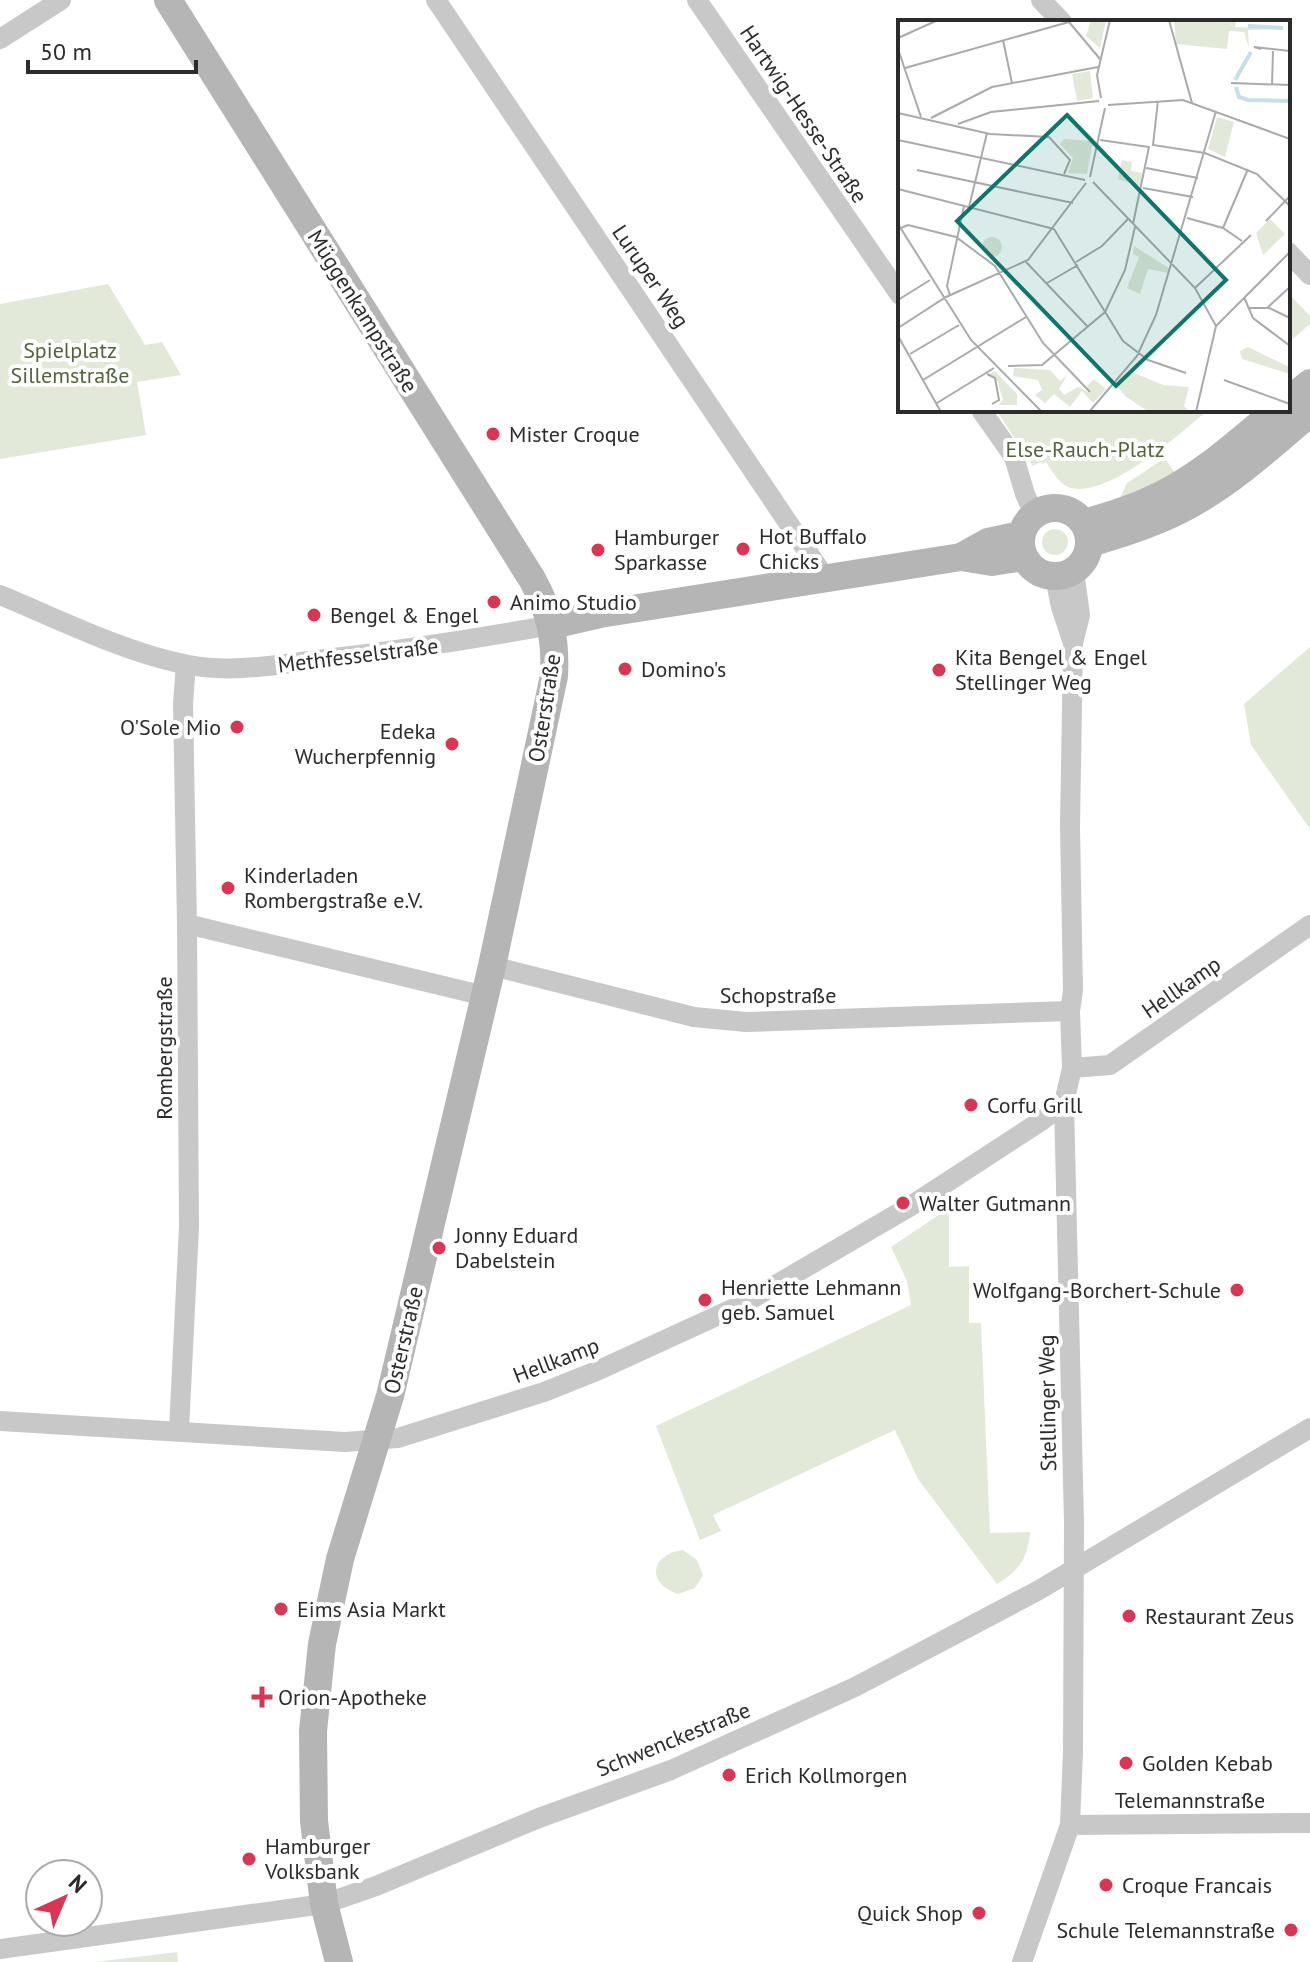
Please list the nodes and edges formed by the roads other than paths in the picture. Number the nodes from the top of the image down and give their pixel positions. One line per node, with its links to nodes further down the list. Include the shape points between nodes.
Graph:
1 (61, 0): 7 (street)
2 (168, 0): 21 (street, Müggenkampstraße, via 532,579)
3 (436, 0): 19 (street, Luruper Weg)
4 (697, 0): 10 (street, Hartwig-Hesse-Straße)
5 (1041, 0): 6 (street)
6 (1060, 20)
7 (0, 39)
8 (1290, 254): 9 (street)
9 (1310, 275)
10 (898, 292)
11 (1310, 383): 12 (street)
12 (1290, 399)
13 (982, 412): 17 (street, via 1014,457)
14 (1274, 412): 16 (street, via 1185,481)
15 (1310, 413): 16 (street, via 1198,500 1125,533)
16 (1087, 533): 17 (street, Methfesselstraße, via 1073,513 1058,507 1048,508); 18 (street, via 1085,559)
17 (1026, 535): 18 (street, via 1037,571); 19 (street, Methfesselstraße, via 992,562 961,557)
18 (1064, 574): 27 (street, Stellinger Weg, via 1061,607 1073,643)
19 (826, 579): 21 (street, Methfesselstraße)
20 (0, 595): 22 (street, Methfesselstraße)
21 (552, 625): 22 (street, Methfesselstraße, via 249,668); 25 (street, Osterstraße, via 554,676)
22 (186, 665): 23 (street, Rombergstraße)
23 (187, 924): 26 (street); 32 (street, Rombergstraße, via 189,1227)
24 (1310, 925): 28 (street, Hellkamp, via 1110,1065)
25 (492, 966): 26 (street, Osterstraße); 27 (street, Schopstraße, via 694,1017 746,1022)
26 (485, 996): 33 (street, Osterstraße)
27 (1070, 1011): 28 (street, Stellinger Weg)
28 (1072, 1068): 29 (street, Stellinger Weg)
29 (1064, 1103): 33 (street, Hellkamp, via 909,1207 743,1304 544,1392 422,1432); 34 (street, Stellinger Weg)
30 (0, 1421): 32 (street, Hellkamp)
31 (1310, 1428): 34 (street, Schwenckestraße)
32 (179, 1430): 33 (street, Hellkamp)
33 (377, 1441): 37 (street, Osterstraße, via 340,1559 316,1686 314,1821)
34 (1073, 1571): 36 (street, Stellinger Weg); 37 (street, Schwenckestraße, via 841,1693 671,1770)
35 (1310, 1823): 36 (street, Telemannstraße)
36 (1070, 1825): 40 (street, Stellinger Weg)
37 (324, 1904): 38 (street, Schwenckestraße); 39 (street, Osterstraße)
38 (0, 1949)
39 (339, 1962)
40 (1022, 1962)

